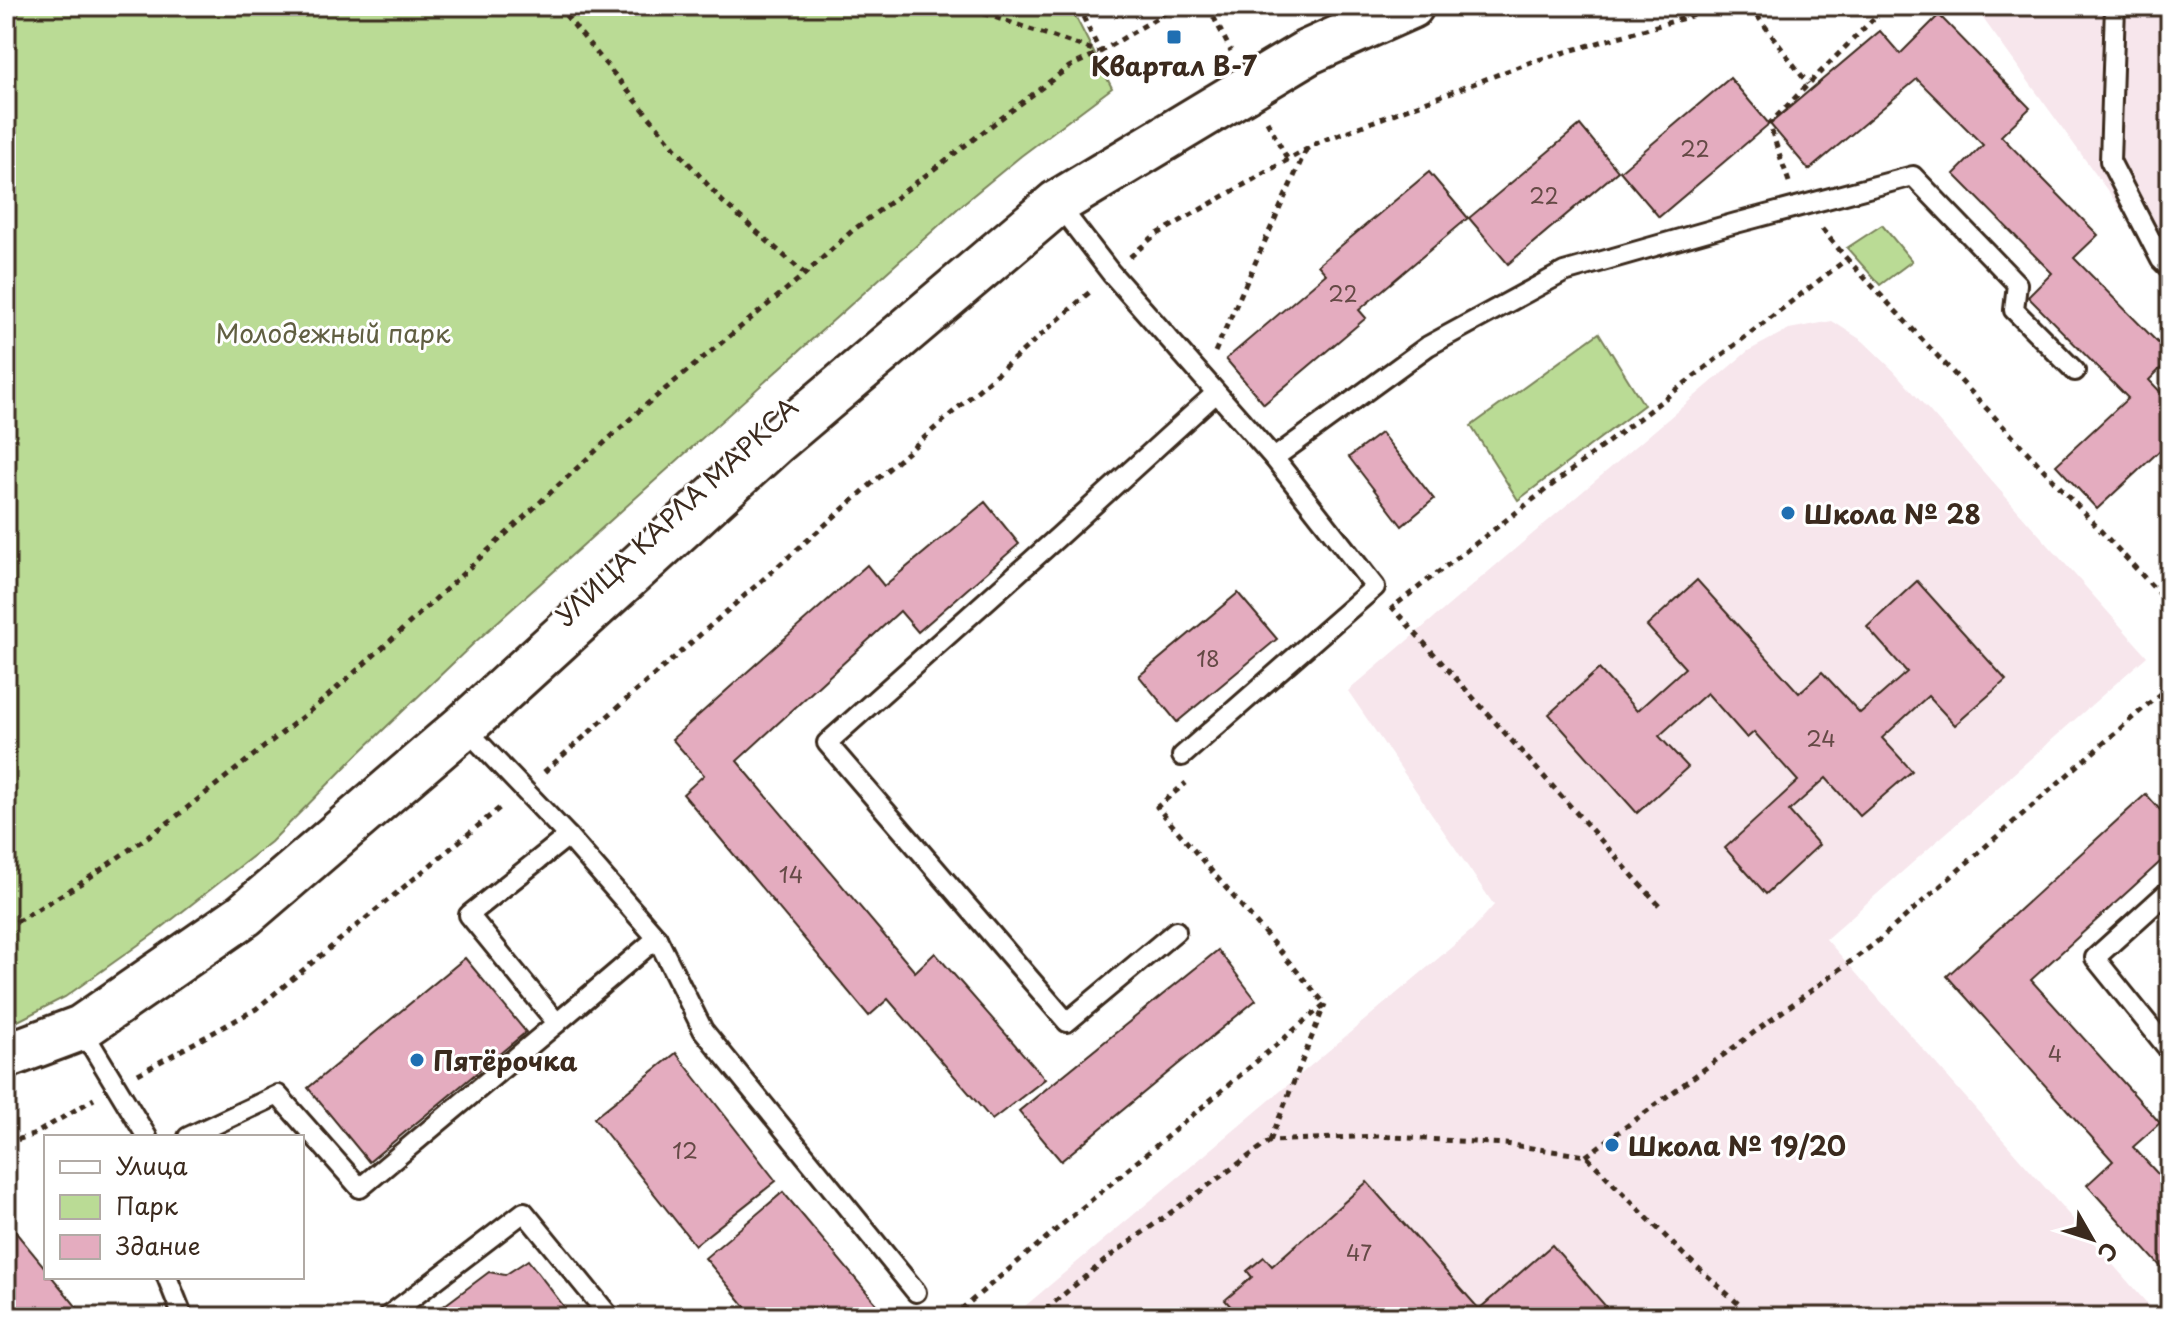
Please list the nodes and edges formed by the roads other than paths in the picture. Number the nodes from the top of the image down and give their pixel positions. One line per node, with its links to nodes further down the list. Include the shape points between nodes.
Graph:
1 (1366, 6): 17 (street, УЛИЦА КАРЛА МАРКСА, via 1155,117 1044,189 763,428 455,716 229,908 81,1015)
2 (1411, 6): 4 (street, via 1308,52)
3 (2115, 6): 5 (lane, via 2110,161)
4 (1057, 203): 7 (lane); 9 (street, via 774,443)
5 (2170, 269)
6 (2075, 371): 8 (lane, via 2014,310 2017,284 1913,176 1564,272 1428,346)
7 (1216, 393): 8 (lane); 13 (lane, via 827,743 1067,1022)
8 (1274, 458): 10 (lane, via 1375,587)
9 (464, 726): 11 (lane); 16 (street, via 244,915)
10 (1182, 756)
11 (568, 836): 14 (lane); 15 (lane, via 469,915)
12 (2170, 890): 18 (lane, via 2095,958)
13 (1176, 931)
14 (657, 938): 15 (lane); 23 (lane, via 703,1030)
15 (557, 1023): 21 (lane, via 360,1188 278,1095)
16 (81, 1028): 19 (street); 20 (lane)
17 (6, 1043)
18 (2170, 1051)
19 (6, 1056)
20 (146, 1135)
21 (192, 1135)
22 (168, 1279): 24 (lane)
23 (916, 1292)
24 (183, 1317)
25 (387, 1317): 26 (lane, via 524,1212)
26 (610, 1317)

